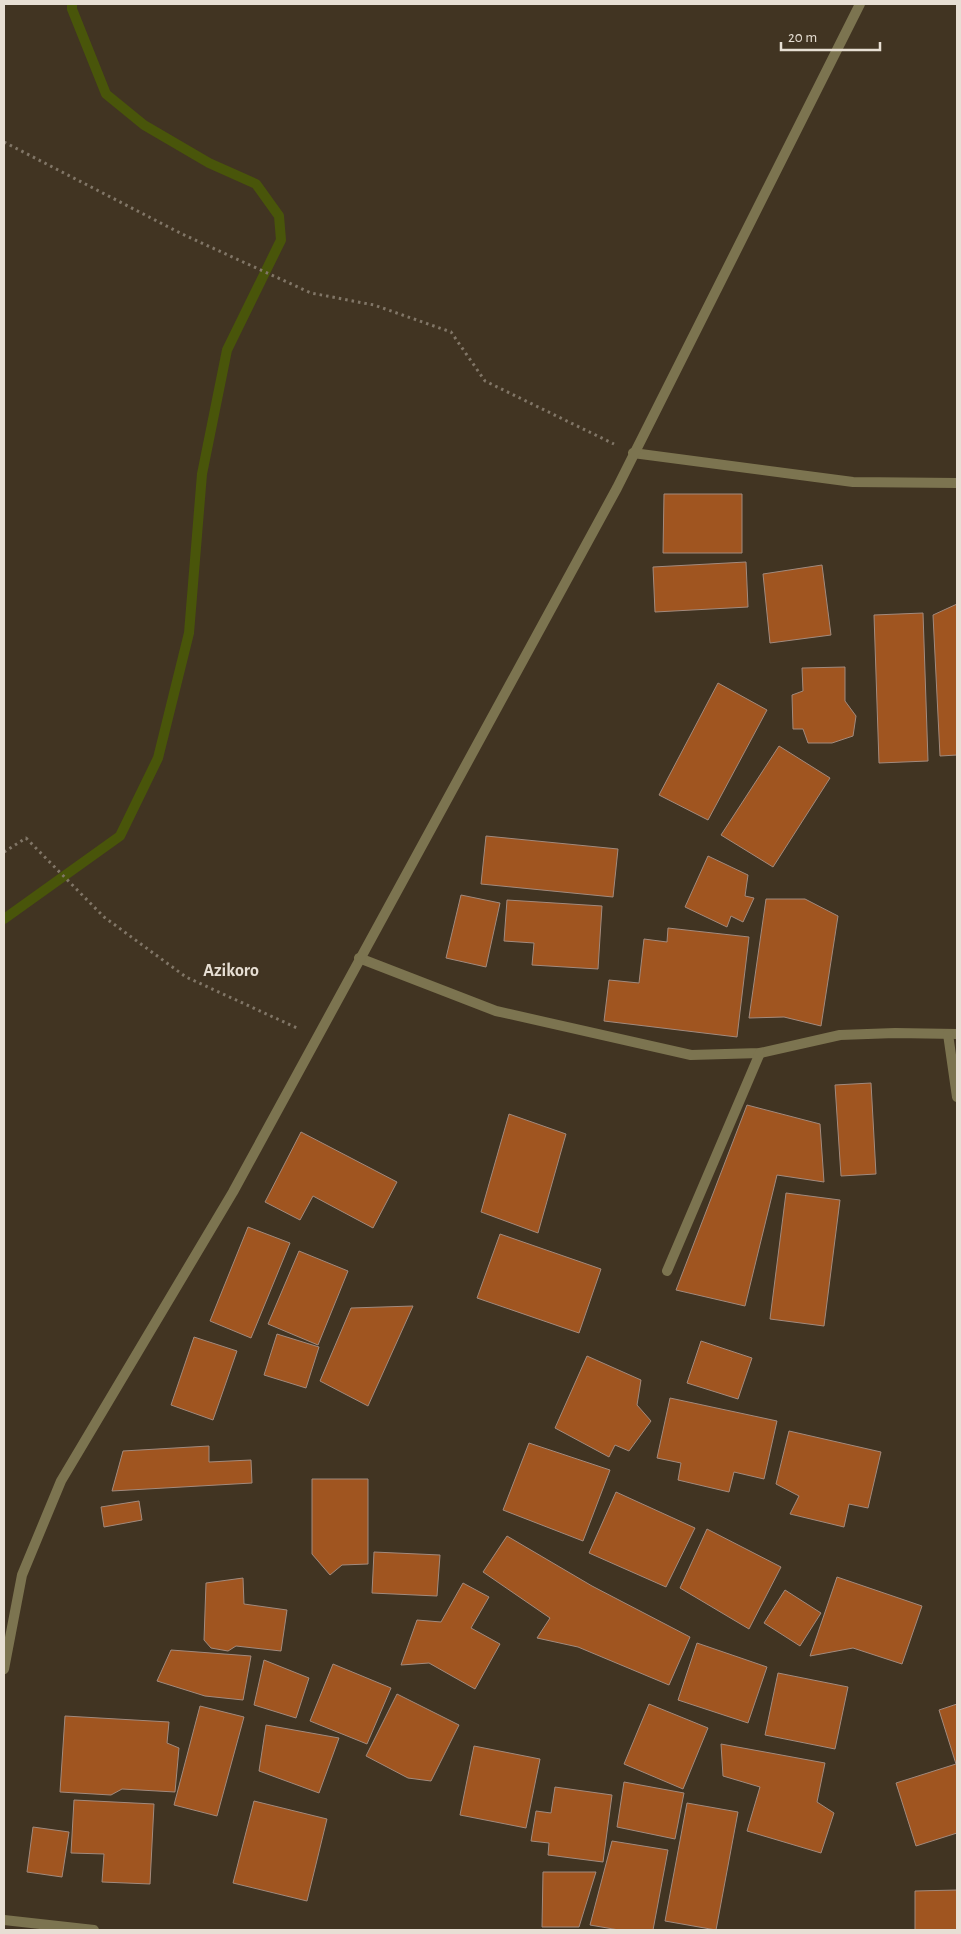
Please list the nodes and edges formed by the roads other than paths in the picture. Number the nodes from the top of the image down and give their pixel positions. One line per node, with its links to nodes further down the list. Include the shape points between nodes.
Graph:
1 (860, 4): 2 (street)
2 (633, 453): 3 (street, via 853,482); 4 (street, via 617,488)
3 (957, 483)
4 (359, 958): 6 (street, via 496,1011 691,1055); 9 (street, via 233,1192 61,1482 22,1575)
5 (953, 1034): 6 (street, via 840,1035); 7 (street)
6 (760, 1053): 8 (street)
7 (957, 1097)
8 (667, 1271)
9 (4, 1669)
10 (4, 1920): 11 (street)
11 (94, 1930)

